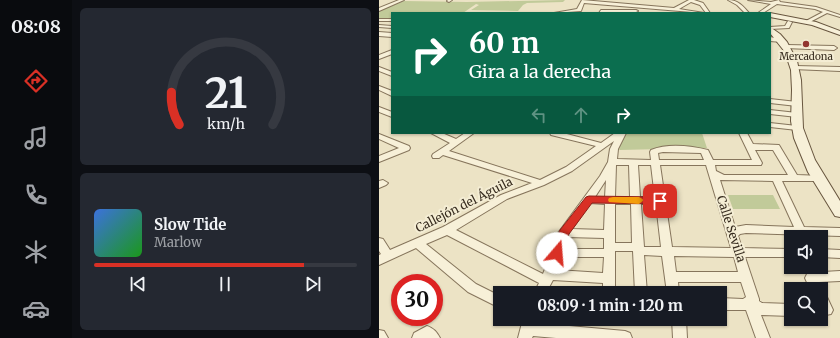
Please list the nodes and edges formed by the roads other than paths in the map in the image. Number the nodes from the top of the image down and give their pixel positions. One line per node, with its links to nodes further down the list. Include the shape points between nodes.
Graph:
1 (402, 0): 10 (street)
2 (730, 0): 7 (street)
3 (750, 0): 8 (street)
4 (779, 0): 8 (street)
5 (584, 1): 9 (street); 13 (street, via 579,10)
6 (691, 1): 11 (street); 18 (street, via 703,4)
7 (739, 2): 19 (street)
8 (773, 3): 12 (street); 20 (street)
9 (637, 5): 11 (street); 15 (street)
10 (379, 10)
11 (675, 10): 16 (street); 17 (street)
12 (827, 11): 22 (street); 24 (street)
13 (568, 12)
14 (601, 12): 15 (street)
15 (635, 12)
16 (672, 12)
17 (692, 12)
18 (707, 12)
19 (746, 12)
20 (761, 12)
21 (771, 15): 24 (street)
22 (840, 16)
23 (790, 22): 27 (street, via 787,27)
24 (808, 22): 29 (street)
25 (379, 26): 26 (street)
26 (391, 27)
27 (771, 32): 31 (street)
28 (379, 34): 30 (street)
29 (840, 34)
30 (391, 35)
31 (784, 43): 32 (street); 36 (street)
32 (834, 48)
33 (379, 50): 34 (street)
34 (391, 53): 35 (street)
35 (379, 57)
36 (795, 68): 37 (street); 43 (street)
37 (840, 69)
38 (379, 70): 39 (street)
39 (391, 74)
40 (379, 88): 41 (street)
41 (391, 94)
42 (771, 101): 43 (street)
43 (797, 104): 47 (street)
44 (379, 109): 46 (street)
45 (771, 112): 47 (street)
46 (391, 115)
47 (797, 115): 49 (street)
48 (771, 125): 49 (street)
49 (797, 128): 67 (street)
50 (437, 134): 56 (street)
51 (468, 134): 56 (street)
52 (558, 134): 57 (street)
53 (616, 134): 57 (street, Callejón del Águila); 61 (street)
54 (744, 134): 58 (street)
55 (379, 136): 60 (street, via 406,148)
56 (456, 142): 66 (street, via 439,154)
57 (601, 146): 66 (street, Callejón del Águila, via 569,169)
58 (750, 147): 63 (street, via 758,163); 65 (street, via 776,147)
59 (654, 158): 62 (street); 63 (street); 63 (street, via 656,150 660,149 696,150 705,152); 72 (street)
60 (379, 159)
61 (612, 162): 62 (street); 69 (street); 70 (street)
62 (633, 163): 71 (street)
63 (709, 164): 64 (street, via 722,178); 81 (street, Calle Sevilla)
64 (776, 178): 65 (street); 75 (street)
65 (794, 178): 67 (street)
66 (541, 183): 74 (street, Callejón del Águila, via 504,197)
67 (823, 184): 68 (street); 73 (street)
68 (840, 195)
69 (589, 200): 70 (street); 79 (street)
70 (610, 200): 71 (street); 80 (street)
71 (636, 200): 72 (street); 84 (street)
72 (660, 201): 86 (street)
73 (840, 212)
74 (447, 230): 83 (street, Callejón del Águila); 98 (street)
75 (798, 230)
76 (784, 232): 81 (street, via 740,230)
77 (828, 232): 78 (street)
78 (840, 232)
79 (563, 233): 80 (street); 88 (street)
80 (610, 234): 85 (street)
81 (733, 235): 87 (street, Calle Sevilla)
82 (379, 242): 92 (street)
83 (417, 243): 92 (street, Callejón del Águila); 105 (street, via 472,288)
84 (639, 249): 85 (street); 86 (street); 103 (street)
85 (610, 250): 88 (street); 99 (street)
86 (668, 251): 87 (street); 97 (street)
87 (739, 252): 89 (street); 95 (street, Calle Sevilla)
88 (557, 253): 98 (street)
89 (784, 253)
90 (828, 253): 91 (street)
91 (840, 254)
92 (383, 258)
93 (815, 274): 100 (street, via 811,278)
94 (828, 274): 96 (street)
95 (747, 276): 97 (street); 106 (street, Calle Sevilla, via 753,299)
96 (840, 276)
97 (671, 277): 104 (street)
98 (547, 278): 99 (street); 101 (street)
99 (609, 278): 102 (street)
100 (813, 282)
101 (543, 286)
102 (609, 286)
103 (641, 286)
104 (672, 286)
105 (493, 298)
106 (750, 302): 107 (street); 108 (street, via 760,309); 116 (street)
107 (727, 304)
108 (784, 310)
109 (679, 326): 115 (street)
110 (527, 329): 111 (street)
111 (593, 336): 114 (street)
112 (419, 338): 113 (street, via 427,332)
113 (433, 338)
114 (625, 338)
115 (680, 338)
116 (763, 338)

